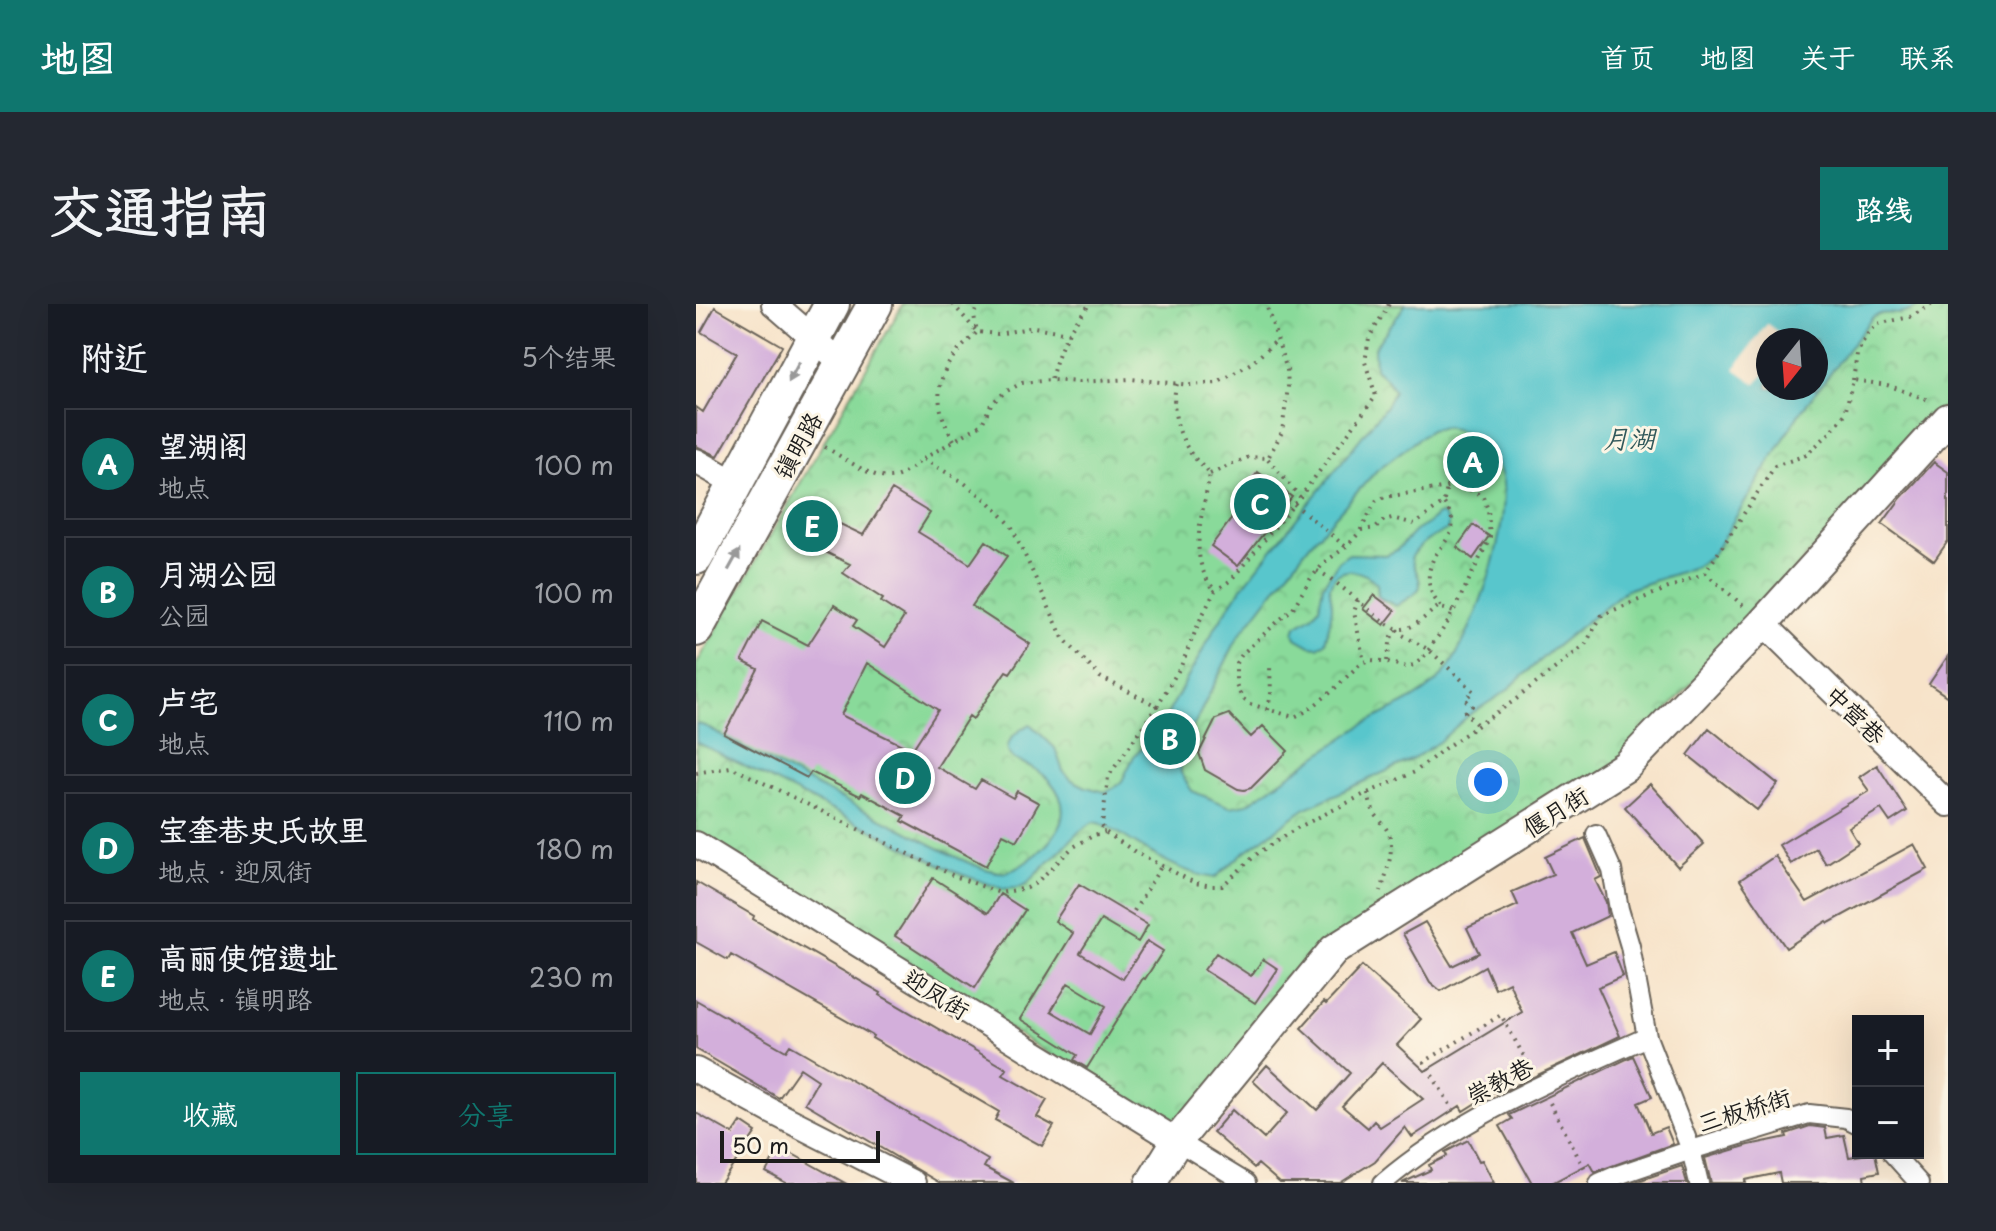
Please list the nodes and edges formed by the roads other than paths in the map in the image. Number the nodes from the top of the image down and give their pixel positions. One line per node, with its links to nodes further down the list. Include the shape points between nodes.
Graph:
1 (774, 304): 4 (street)
2 (832, 304): 4 (main road, 镇明路)
3 (875, 304): 5 (main road, 镇明路)
4 (812, 339): 5 (street); 8 (main road, 镇明路, one-way to 8)
5 (843, 364): 11 (main road, 镇明路, one-way to 5)
6 (1944, 412): 10 (street, 偃月街)
7 (696, 461): 8 (street)
8 (735, 483): 9 (main road, 镇明路)
9 (696, 557)
10 (1757, 619): 12 (street, 中营巷); 18 (street, 偃月街, via 1626,766 1334,950)
11 (696, 629)
12 (1948, 804)
13 (1596, 834): 15 (street, via 1612,870)
14 (696, 844): 18 (street, 迎凤街)
15 (1647, 1037): 19 (street); 25 (street, 崇教巷, via 1463,1127)
16 (696, 1070): 22 (street)
17 (1852, 1121): 19 (street, 三板桥街, via 1809,1114)
18 (1177, 1141): 23 (street, 偃月街); 24 (street)
19 (1691, 1150): 21 (street, 三板桥街); 26 (street)
20 (1897, 1159): 27 (street)
21 (1592, 1177)
22 (913, 1183)
23 (1151, 1183)
24 (1246, 1183)
25 (1383, 1183)
26 (1699, 1183)
27 (1919, 1183)

